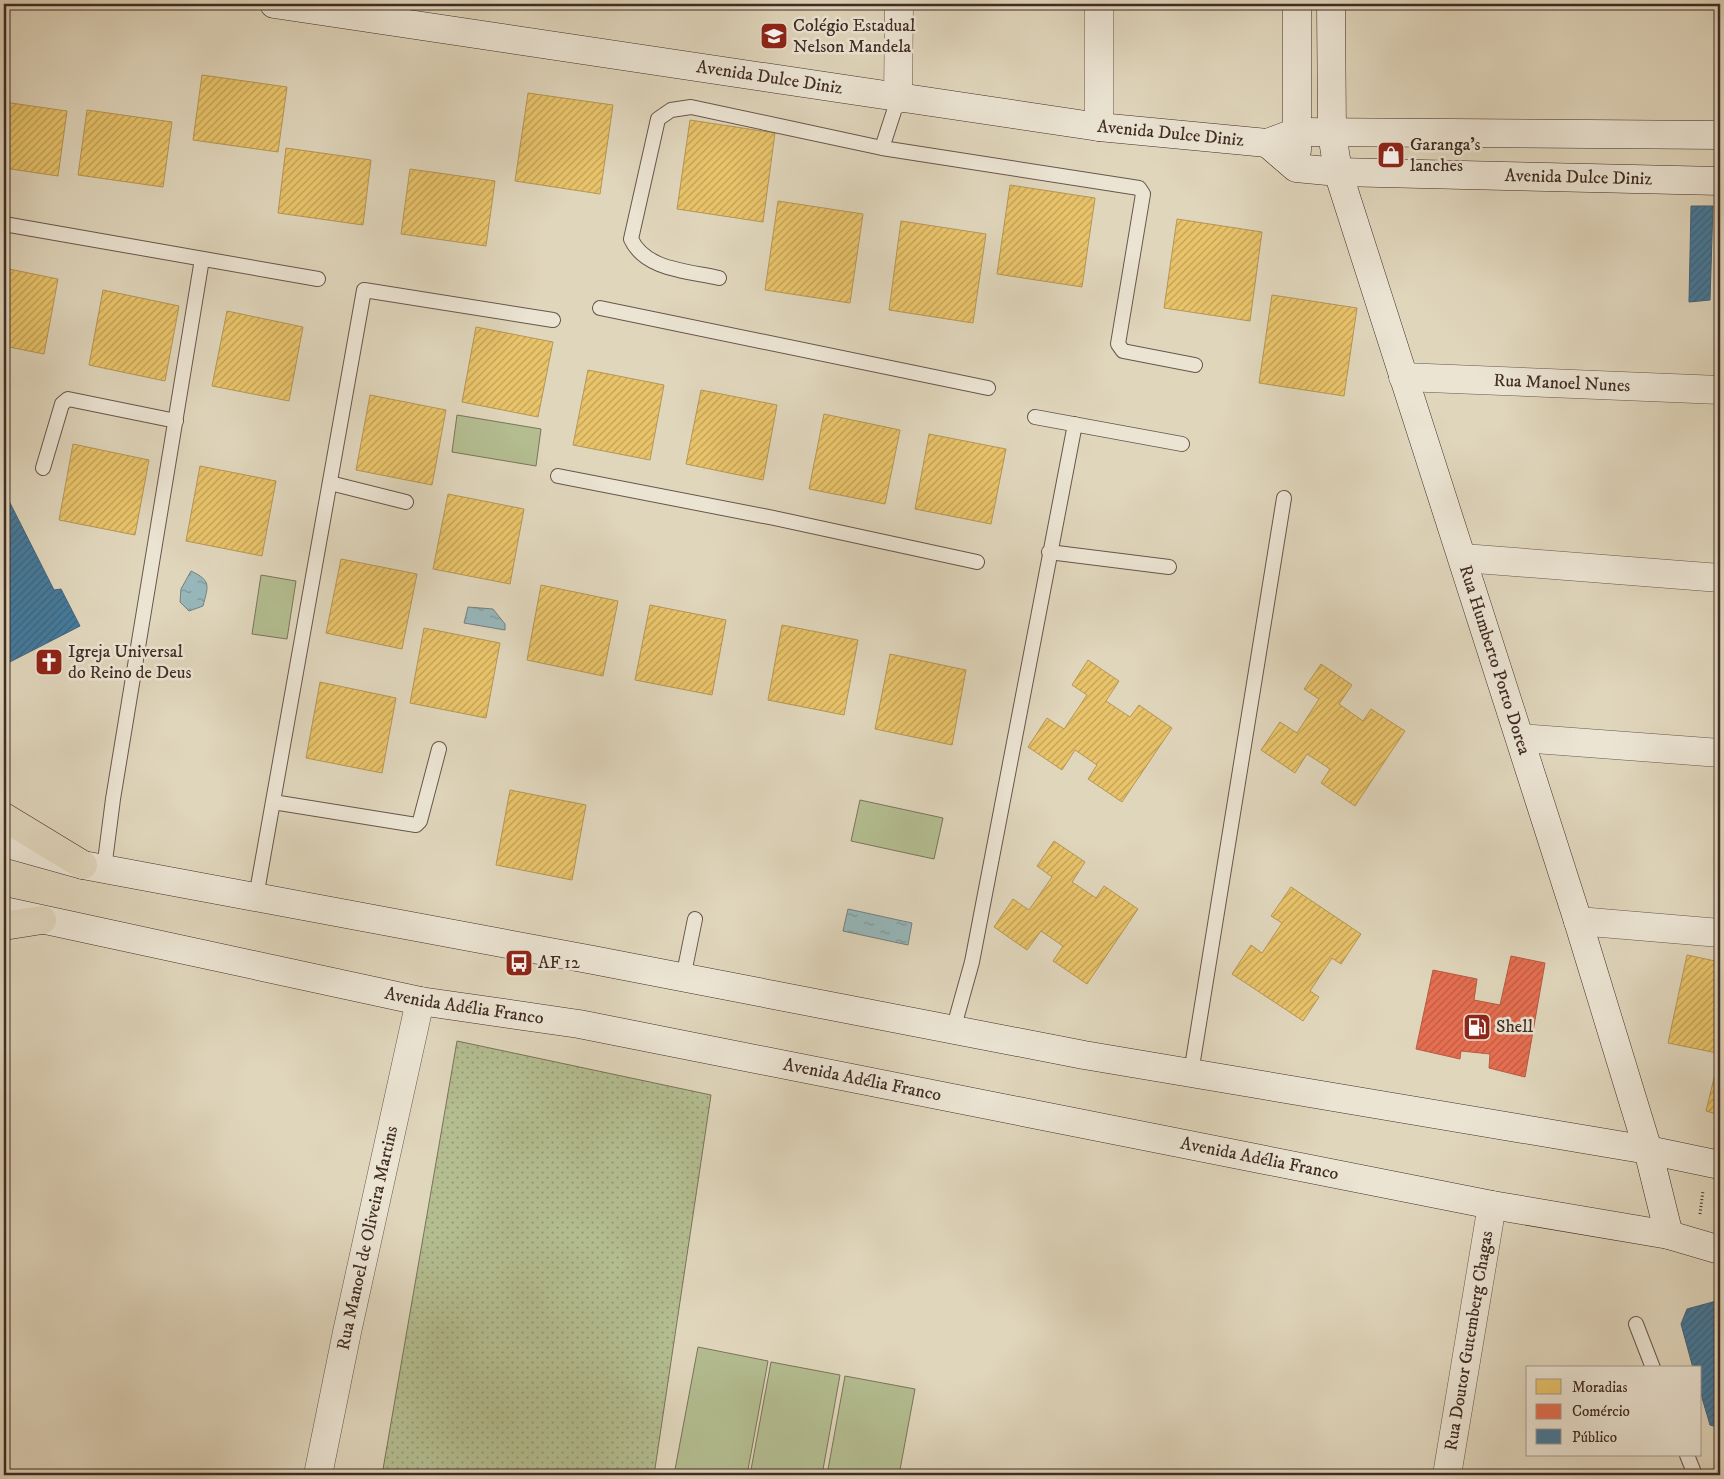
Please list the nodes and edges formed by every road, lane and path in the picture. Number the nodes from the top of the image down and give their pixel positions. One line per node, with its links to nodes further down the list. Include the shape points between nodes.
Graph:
1 (899, 4): 6 (street)
2 (1099, 4): 7 (street)
3 (1297, 4): 8 (street)
4 (1331, 4): 9 (street, Rua Humberto Porto Dorea)
5 (283, 5): 6 (street, Avenida Dulce Diniz)
6 (898, 99): 7 (street, Avenida Dulce Diniz); 12 (lane)
7 (1099, 127): 11 (street, Avenida Dulce Diniz)
8 (1297, 132): 9 (street, Avenida Dulce Diniz); 11 (street, Avenida Dulce Diniz); 13 (street)
9 (1332, 133): 10 (street, Avenida Dulce Diniz); 14 (street, Rua Humberto Porto Dorea)
10 (1720, 135)
11 (1267, 143): 13 (street, Avenida Dulce Diniz)
12 (882, 148): 18 (lane, via 691,107 671,110 658,119 631,239 636,251 650,262); 22 (lane, via 1139,188 1144,194 1118,344 1123,351)
13 (1296, 168): 14 (street, Avenida Dulce Diniz)
14 (1338, 172): 15 (street, Avenida Dulce Diniz); 23 (street, Rua Humberto Porto Dorea)
15 (1720, 181)
16 (4, 224): 17 (lane)
17 (202, 259): 19 (lane); 27 (lane)
18 (718, 278)
19 (318, 279)
20 (600, 308): 24 (lane)
21 (553, 320): 32 (lane, via 364,290)
22 (1195, 365)
23 (1402, 377): 25 (street, Rua Manoel Nunes); 36 (street, Rua Humberto Porto Dorea)
24 (988, 388)
25 (1720, 390)
26 (1035, 417): 28 (lane)
27 (176, 421): 30 (lane, via 68,399 62,404); 46 (lane, via 113,799)
28 (1075, 424): 29 (lane); 35 (lane)
29 (1182, 444)
30 (43, 468)
31 (558, 476): 37 (lane)
32 (330, 483): 34 (lane); 43 (lane)
33 (1284, 498): 57 (lane)
34 (406, 502)
35 (1049, 552): 38 (lane); 56 (lane, via 972,962)
36 (1463, 558): 39 (street); 40 (street, Rua Humberto Porto Dorea)
37 (977, 562)
38 (1169, 568)
39 (1720, 578)
40 (1521, 738): 42 (street); 51 (street, Rua Humberto Porto Dorea)
41 (439, 749): 43 (lane, via 420,821 416,825)
42 (1720, 753)
43 (273, 802): 47 (lane)
44 (4, 816): 46 (main road)
45 (4, 843): 46 (street)
46 (94, 867): 47 (street)
47 (256, 897): 54 (street)
48 (4, 911): 50 (street, Avenida Adélia Franco)
49 (696, 918): 54 (lane)
50 (42, 920): 52 (main road); 55 (street, Avenida Adélia Franco)
51 (1578, 921): 53 (street); 58 (street, Rua Humberto Porto Dorea)
52 (4, 926)
53 (1720, 933)
54 (683, 978): 56 (street)
55 (420, 1001): 60 (street, Avenida Adélia Franco, via 579,1024); 66 (street, Rua Manoel de Oliveira Martins)
56 (953, 1030): 57 (street)
57 (1191, 1073): 58 (street)
58 (1648, 1150): 59 (street); 61 (street, Rua Humberto Porto Dorea)
59 (1714, 1164): 62 (path)
60 (1492, 1205): 61 (street, Avenida Adélia Franco); 67 (street, Rua Doutor Gutemberg Chagas)
61 (1669, 1235): 62 (street, Avenida Adélia Franco)
62 (1708, 1247)
63 (1636, 1324): 64 (lane)
64 (1652, 1366)
65 (1687, 1456): 68 (lane)
66 (318, 1475)
67 (1446, 1475)
68 (1695, 1475)

